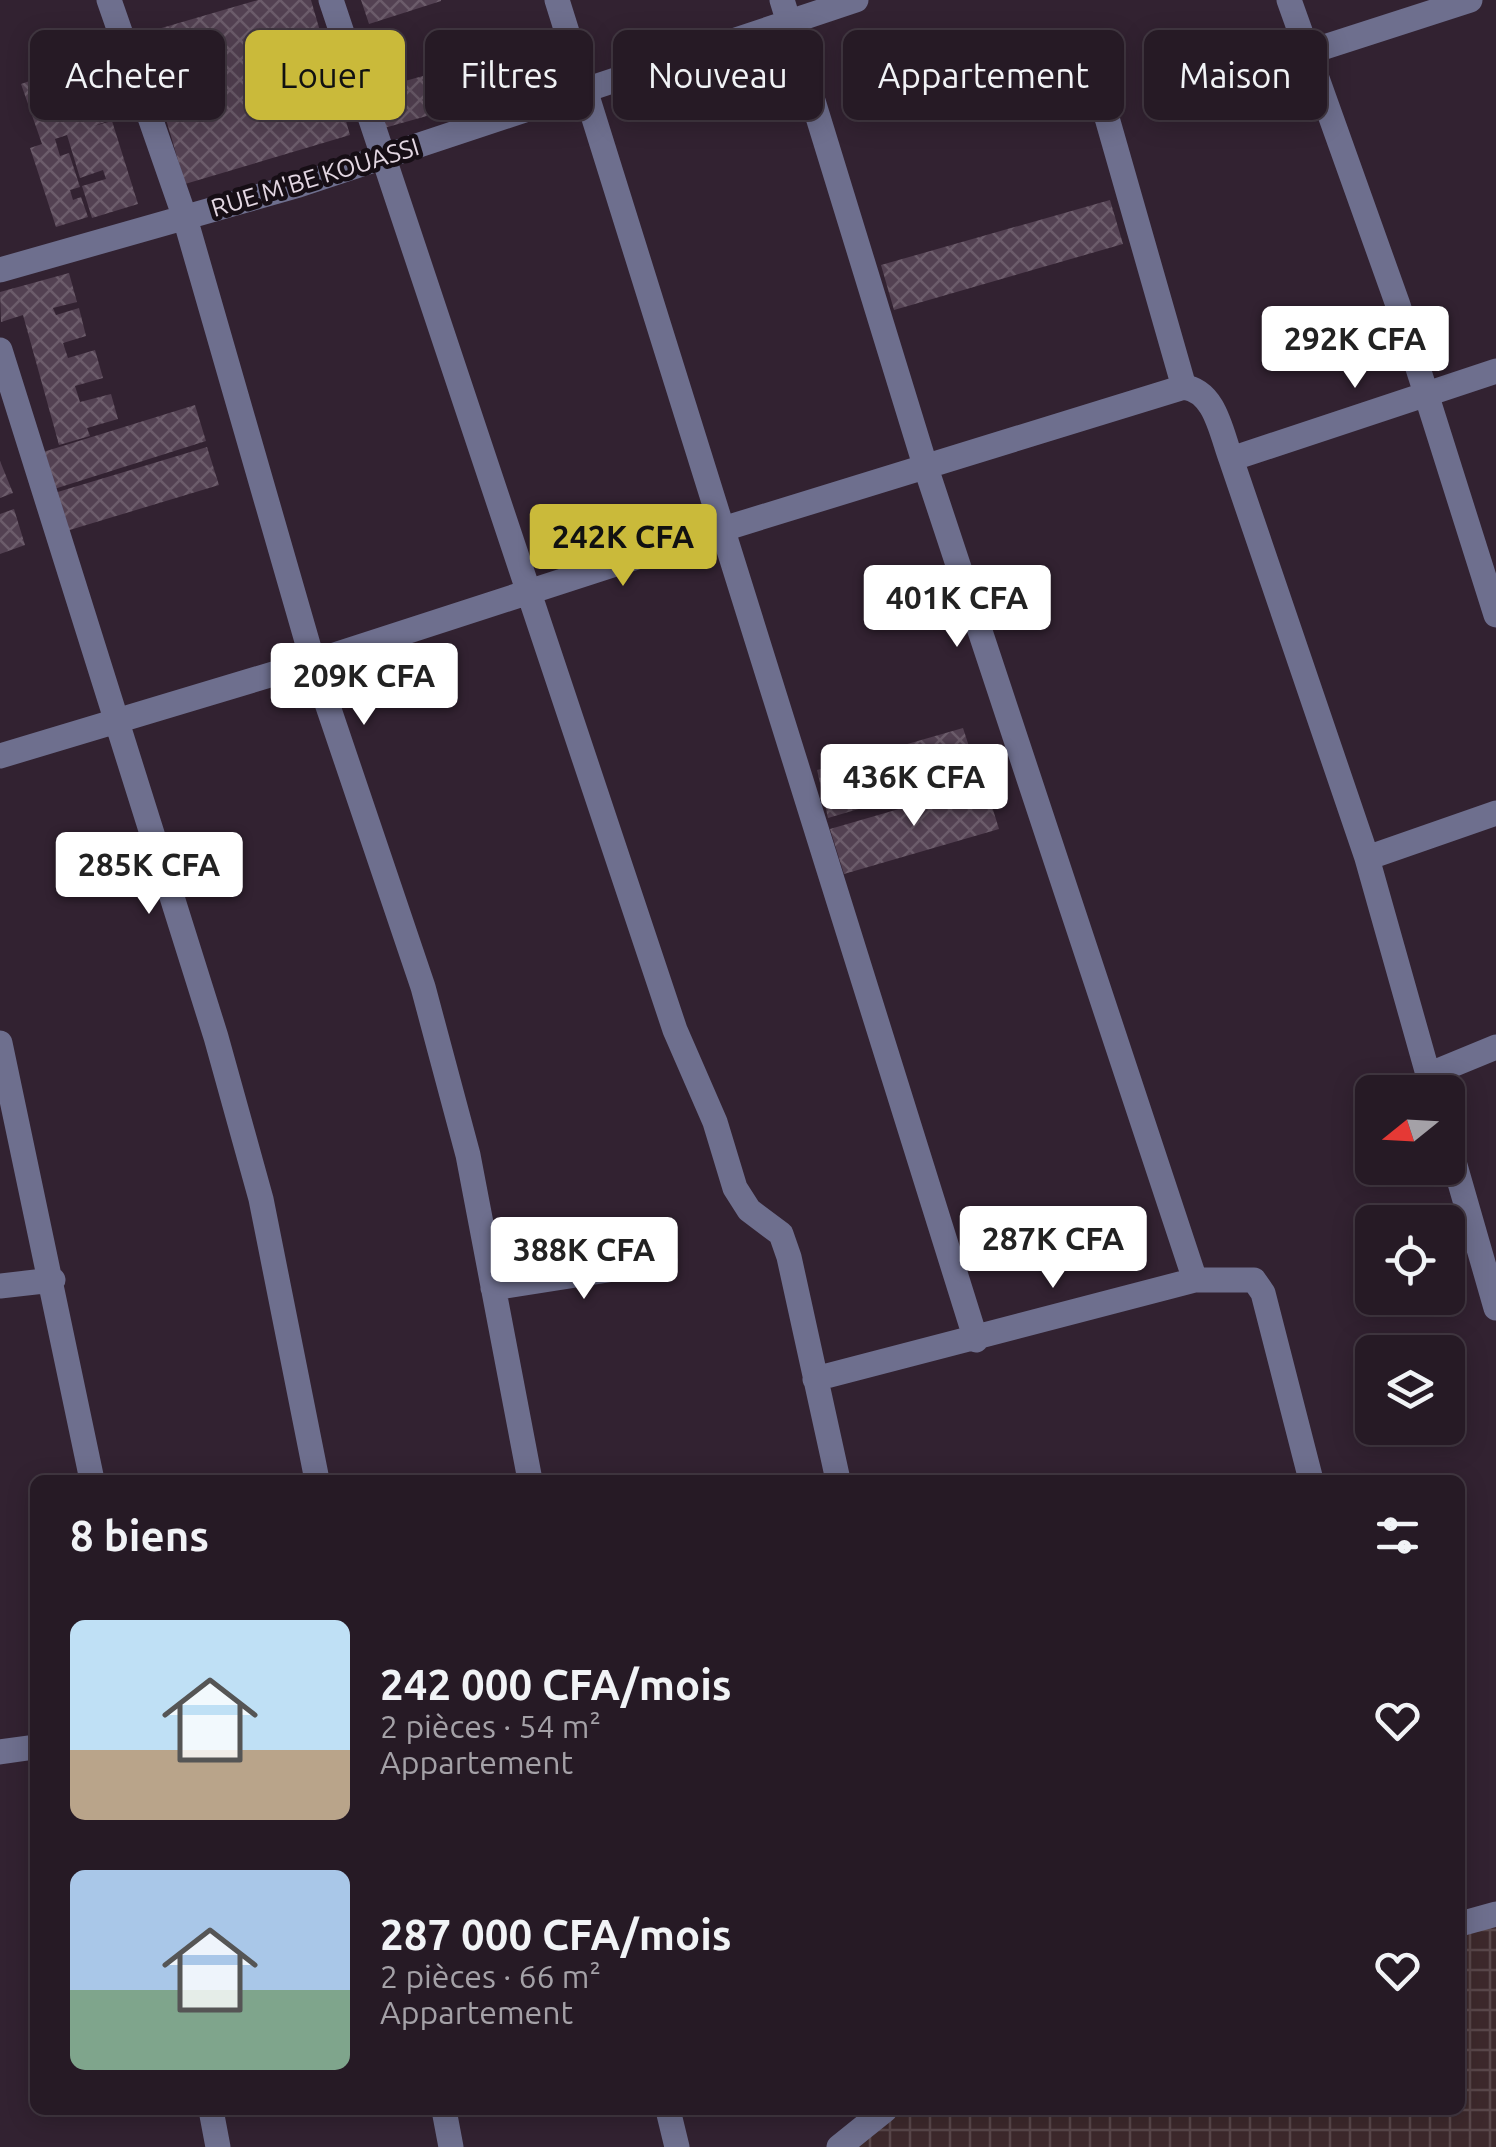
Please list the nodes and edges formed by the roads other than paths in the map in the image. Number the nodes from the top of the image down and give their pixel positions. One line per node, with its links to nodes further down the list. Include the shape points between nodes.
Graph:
1 (109, 0): 17 (street)
2 (330, 0): 16 (street)
3 (557, 0): 8 (street)
4 (856, 0): 7 (street, RUE M'BE KOUASSI)
5 (1290, 0): 9 (street)
6 (1470, 0): 10 (street)
7 (786, 10): 11 (street, RUE M'BE KOUASSI); 24 (street)
8 (566, 30)
9 (1301, 30)
10 (1327, 46)
11 (593, 84)
12 (1327, 105): 22 (street)
13 (593, 116): 25 (street)
14 (490, 120): 16 (street, RUE M'BE KOUASSI)
15 (1108, 120): 21 (street)
16 (385, 157): 17 (street, RUE M'BE KOUASSI); 26 (street)
17 (185, 218): 18 (street, RUE M'BE KOUASSI); 28 (street)
18 (0, 270)
19 (0, 350): 29 (street)
20 (1496, 372): 22 (street)
21 (1184, 388): 23 (street, via 1208,398); 24 (street)
22 (1427, 397): 23 (street); 27 (street)
23 (1231, 459): 32 (street)
24 (924, 466): 25 (street); 40 (street)
25 (723, 528): 26 (street); 44 (street)
26 (526, 591): 28 (street); 45 (street, via 674,1030 715,1122 735,1188 749,1210 780,1234)
27 (1496, 616)
28 (313, 662): 29 (street); 42 (street, via 424,987)
29 (115, 720): 30 (street); 47 (street, via 261,1199)
30 (0, 756)
31 (1496, 813): 32 (street)
32 (1366, 858): 35 (street)
33 (0, 1043): 39 (street)
34 (1496, 1047): 36 (street)
35 (1428, 1075)
36 (1447, 1075)
37 (1461, 1185): 43 (street)
38 (665, 1261): 42 (street)
39 (53, 1280): 41 (street); 46 (street)
40 (1196, 1280): 44 (street); 50 (street, via 1240,1276 1254,1280 1263,1294)
41 (0, 1286)
42 (494, 1288): 48 (street)
43 (1496, 1308)
44 (976, 1340): 45 (street)
45 (815, 1379): 49 (street)
46 (91, 1475)
47 (316, 1475)
48 (529, 1475)
49 (837, 1475)
50 (1310, 1475)
51 (30, 1747): 52 (street)
52 (0, 1752)
53 (1496, 1914): 54 (street)
54 (1465, 1923)
55 (212, 2115): 59 (street)
56 (445, 2115): 60 (street)
57 (669, 2115): 61 (street)
58 (879, 2115): 62 (street)
59 (218, 2147)
60 (452, 2147)
61 (676, 2147)
62 (839, 2147)

